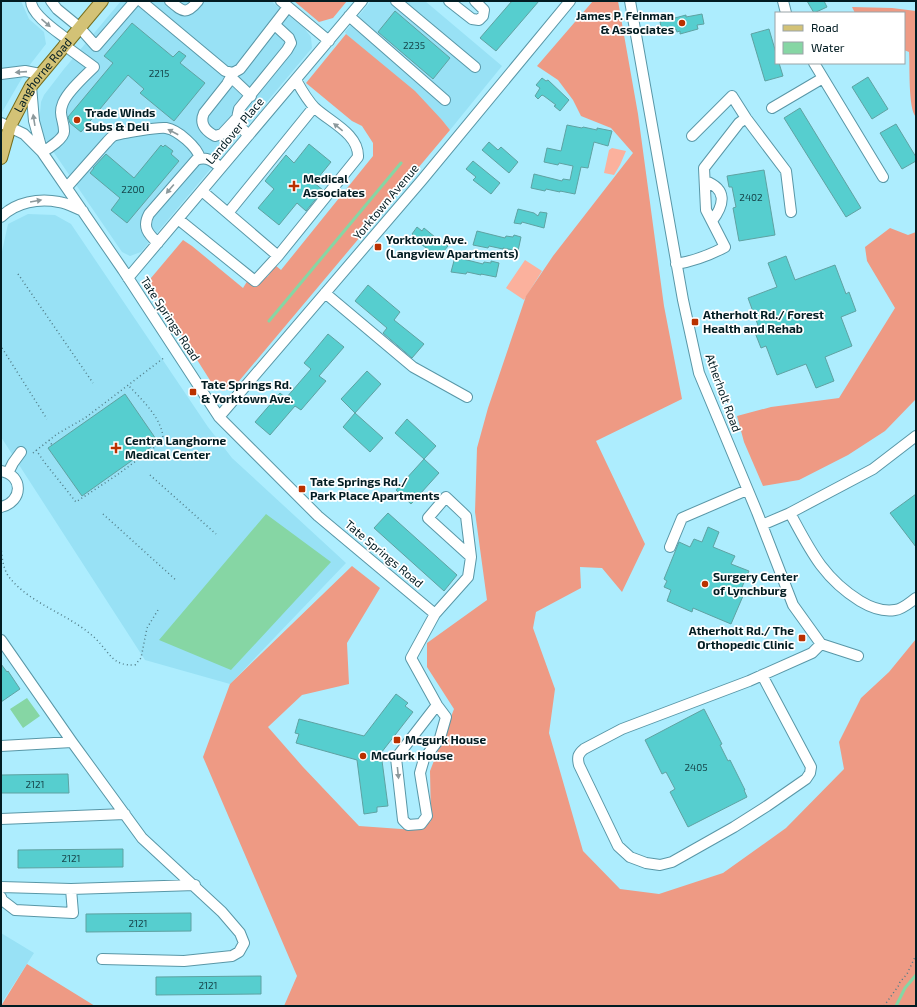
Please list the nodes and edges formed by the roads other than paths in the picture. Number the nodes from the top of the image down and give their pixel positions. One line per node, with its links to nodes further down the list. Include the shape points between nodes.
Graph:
1 (31, 1): 21 (street, one-way to 21, via 31,5 43,21)
2 (51, 1): 19 (street)
3 (102, 1): 19 (main road, Langhorne Road)
4 (135, 1): 19 (street, via 96,46)
5 (141, 1): 26 (street)
6 (170, 1): 7 (street, via 185,11 190,10)
7 (198, 1)
8 (362, 1): 17 (street, Landover Place)
9 (396, 1): 23 (street)
10 (449, 1): 11 (street, via 472,19 479,20 484,10)
11 (475, 1)
12 (570, 1): 57 (street, Yorktown Avenue)
13 (630, 1): 55 (street, Atherholt Road)
14 (783, 1): 16 (street)
15 (285, 4): 18 (street); 20 (street)
16 (786, 12)
17 (349, 16): 20 (street, Landover Place); 31 (street)
18 (274, 25): 26 (street, via 240,69); 30 (street, via 289,38 290,44)
19 (79, 27): 21 (main road, Langhorne Road)
20 (329, 41): 28 (street, Landover Place)
21 (66, 42): 25 (main road, Langhorne Road); 39 (street, via 94,67 63,102 60,112 63,134)
22 (815, 64): 27 (street)
23 (475, 67)
24 (1, 74): 25 (street, one-way to 24, via 25,71)
25 (40, 74): 29 (main road, Langhorne Road)
26 (232, 75): 30 (street); 35 (street, via 228,84 204,112 202,125 215,136 222,134)
27 (823, 78): 33 (street); 43 (street)
28 (296, 80): 32 (street); 37 (street, Landover Place)
29 (31, 86): 36 (main road, Langhorne Road); 39 (street, Tate Springs Road, one-way to 29, via 34,121)
30 (251, 96): 35 (street, via 239,109)
31 (445, 100)
32 (314, 107): 49 (street); 54 (street, one-way to 32, via 358,157 358,149 352,138)
33 (772, 108)
34 (746, 118): 38 (street, via 732,96); 44 (street, via 739,123 704,168); 48 (street, via 786,172)
35 (236, 119): 37 (street)
36 (5, 124): 39 (street, Tate Springs Road, via 24,134); 40 (main road, Langhorne Road)
37 (249, 135): 42 (street, Landover Place)
38 (692, 136)
39 (42, 152): 45 (street, Tate Springs Road)
40 (1, 155)
41 (198, 159): 42 (street, via 214,161); 45 (street, one-way to 45, via 199,153 195,147 166,128 119,134 106,143); 53 (street, one-way to 53, via 146,220 149,232)
42 (221, 168): 46 (street, Landover Place)
43 (883, 177)
44 (705, 181): 52 (street, via 706,210); 52 (street, via 719,190 722,198 721,206)
45 (67, 187): 47 (street, Tate Springs Road)
46 (202, 191): 49 (street); 51 (street, Landover Place)
47 (83, 210): 50 (street, one-way to 47, via 25,203 42,200 61,202); 56 (street, Tate Springs Road)
48 (791, 212)
49 (228, 213): 54 (street)
50 (1, 217)
51 (178, 219): 53 (street, Landover Place); 54 (street, via 255,281)
52 (712, 221): 55 (street, via 725,246 709,256)
53 (158, 243): 56 (street, Landover Place)
54 (278, 256)
55 (676, 264): 63 (street, Atherholt Road, via 699,373)
56 (128, 278): 59 (street, Tate Springs Road)
57 (325, 293): 58 (street, via 413,367); 59 (street, Yorktown Avenue)
58 (467, 397)
59 (219, 417): 70 (street, Tate Springs Road, via 318,516)
60 (916, 436): 65 (street, via 873,469)
61 (21, 452): 62 (street)
62 (4, 472): 64 (street, via 16,481 17,492 12,502)
63 (747, 490): 66 (street, Atherholt Road); 67 (street, via 682,518)
64 (1, 507)
65 (790, 513): 66 (street); 69 (street, via 810,552 828,576 846,592 868,606 881,610 895,610)
66 (762, 525): 72 (street, Atherholt Road, via 793,605)
67 (670, 547)
68 (471, 557): 68 (street, via 466,516 446,497 428,518); 70 (street, via 468,577)
69 (916, 598)
70 (435, 614): 75 (street, via 411,658)
71 (1, 640): 76 (street)
72 (821, 644): 73 (street); 74 (street, via 812,653)
73 (858, 656)
74 (762, 675): 74 (street, via 622,729 579,752 579,765 618,846 630,857 660,865 672,862 767,806 810,774 811,767)
75 (437, 705): 75 (street, one-way to 75, via 396,758 403,820 408,824 421,824 427,816 420,774 424,759 440,738 446,717)
76 (72, 742): 77 (street); 78 (street)
77 (2, 745)
78 (125, 814): 79 (street); 80 (street, via 142,838)
79 (1, 819)
80 (195, 885): 82 (street); 84 (street, via 240,933 244,943 239,952 232,956 184,961)
81 (1, 887): 82 (street)
82 (71, 889): 83 (street, via 73,913 15,910 2,900)
83 (1, 896)
84 (102, 959)

